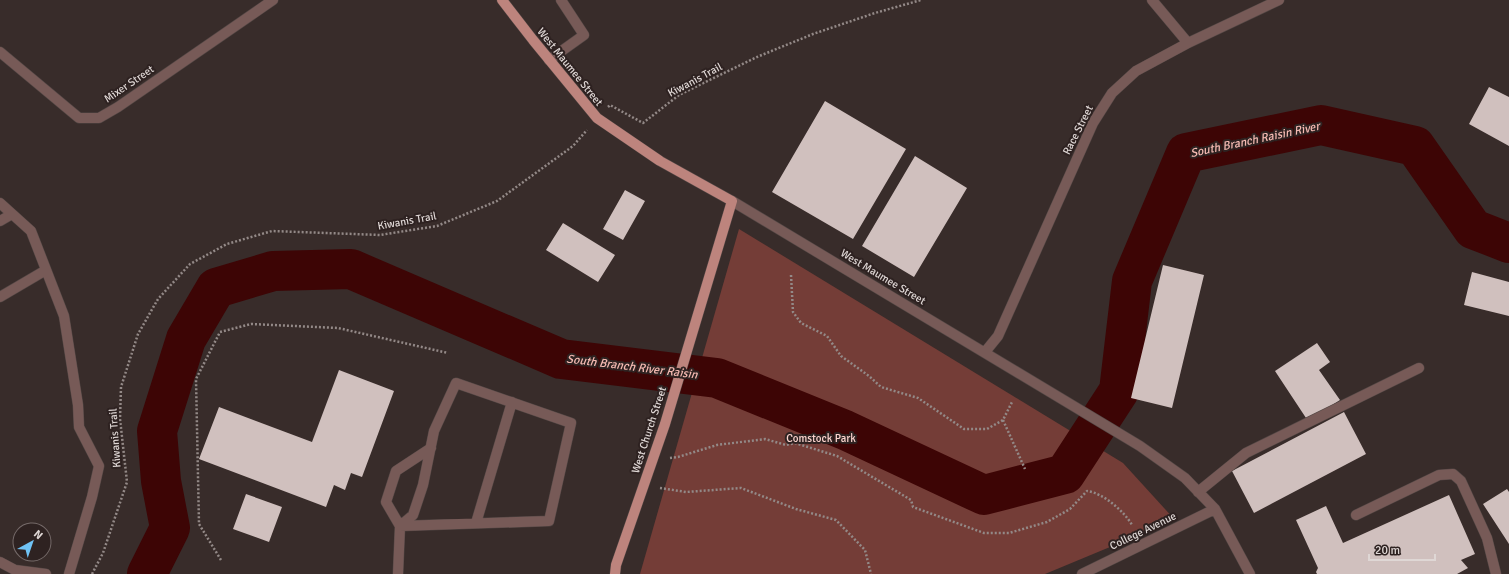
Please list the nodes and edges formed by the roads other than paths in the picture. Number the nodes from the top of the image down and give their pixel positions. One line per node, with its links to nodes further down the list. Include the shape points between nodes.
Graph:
1 (273, 0): 7 (street, Mixer Street, via 99,118 79,118)
2 (502, 0): 8 (main road, West Maumee Street)
3 (561, 0): 8 (street, via 584,35)
4 (1152, 0): 6 (street)
5 (1279, 0): 6 (street, Race Street)
6 (1188, 42): 15 (street, Race Street, via 1136,71 1112,93 1093,123 998,336)
7 (0, 52)
8 (549, 60): 9 (main road, West Maumee Street, via 597,118 660,161)
9 (732, 201): 15 (street, West Maumee Street); 29 (main road, West Church Street, via 665,424)
10 (0, 203): 11 (street)
11 (12, 214): 12 (street); 13 (street, via 31,231)
12 (0, 221)
13 (46, 270): 14 (street); 27 (street, via 64,316 79,426 99,466)
14 (0, 297)
15 (985, 352): 19 (street, West Maumee Street, via 1140,446 1184,478)
16 (1419, 368): 19 (street, via 1246,454)
17 (512, 402): 18 (street, via 456,383 434,432); 22 (street); 22 (street, via 571,423 549,521)
18 (431, 448): 23 (street, via 413,515); 23 (street, via 396,471 386,502)
19 (1198, 492): 20 (street, West Maumee Street)
20 (1215, 509): 30 (street, College Avenue); 31 (street, West Maumee Street)
21 (1356, 515): 32 (street, via 1439,475 1453,474 1461,481 1487,538)
22 (476, 523): 23 (street)
23 (400, 526): 28 (street)
24 (0, 562): 25 (street)
25 (14, 572): 26 (street)
26 (46, 574)
27 (69, 574)
28 (398, 574)
29 (615, 574)
30 (1082, 574)
31 (1250, 574)
32 (1496, 574)

